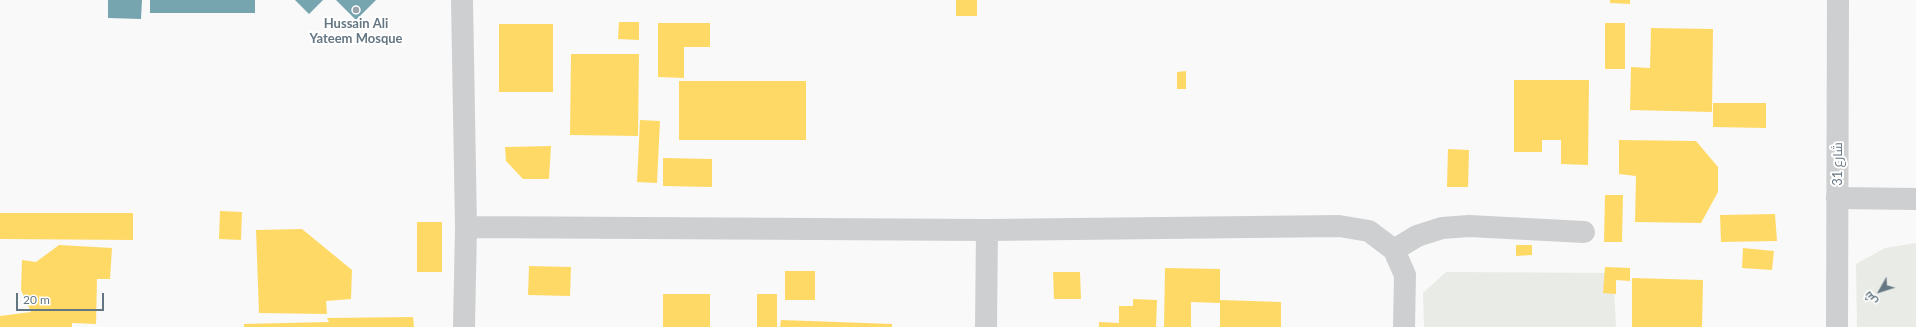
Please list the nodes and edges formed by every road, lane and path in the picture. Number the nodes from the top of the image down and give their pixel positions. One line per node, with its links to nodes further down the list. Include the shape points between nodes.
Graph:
1 (462, 0): 5 (street)
2 (1838, 0): 3 (street, شارع 31)
3 (1838, 198): 4 (street); 12 (street, شارع 31)
4 (1916, 199)
5 (466, 227): 6 (street); 9 (street)
6 (987, 230): 8 (street, via 1339,226 1369,231); 10 (street)
7 (1584, 232): 8 (street, via 1469,226 1442,228 1417,236)
8 (1394, 250): 11 (street, via 1405,275)
9 (464, 327)
10 (986, 327)
11 (1404, 327)
12 (1837, 327)

